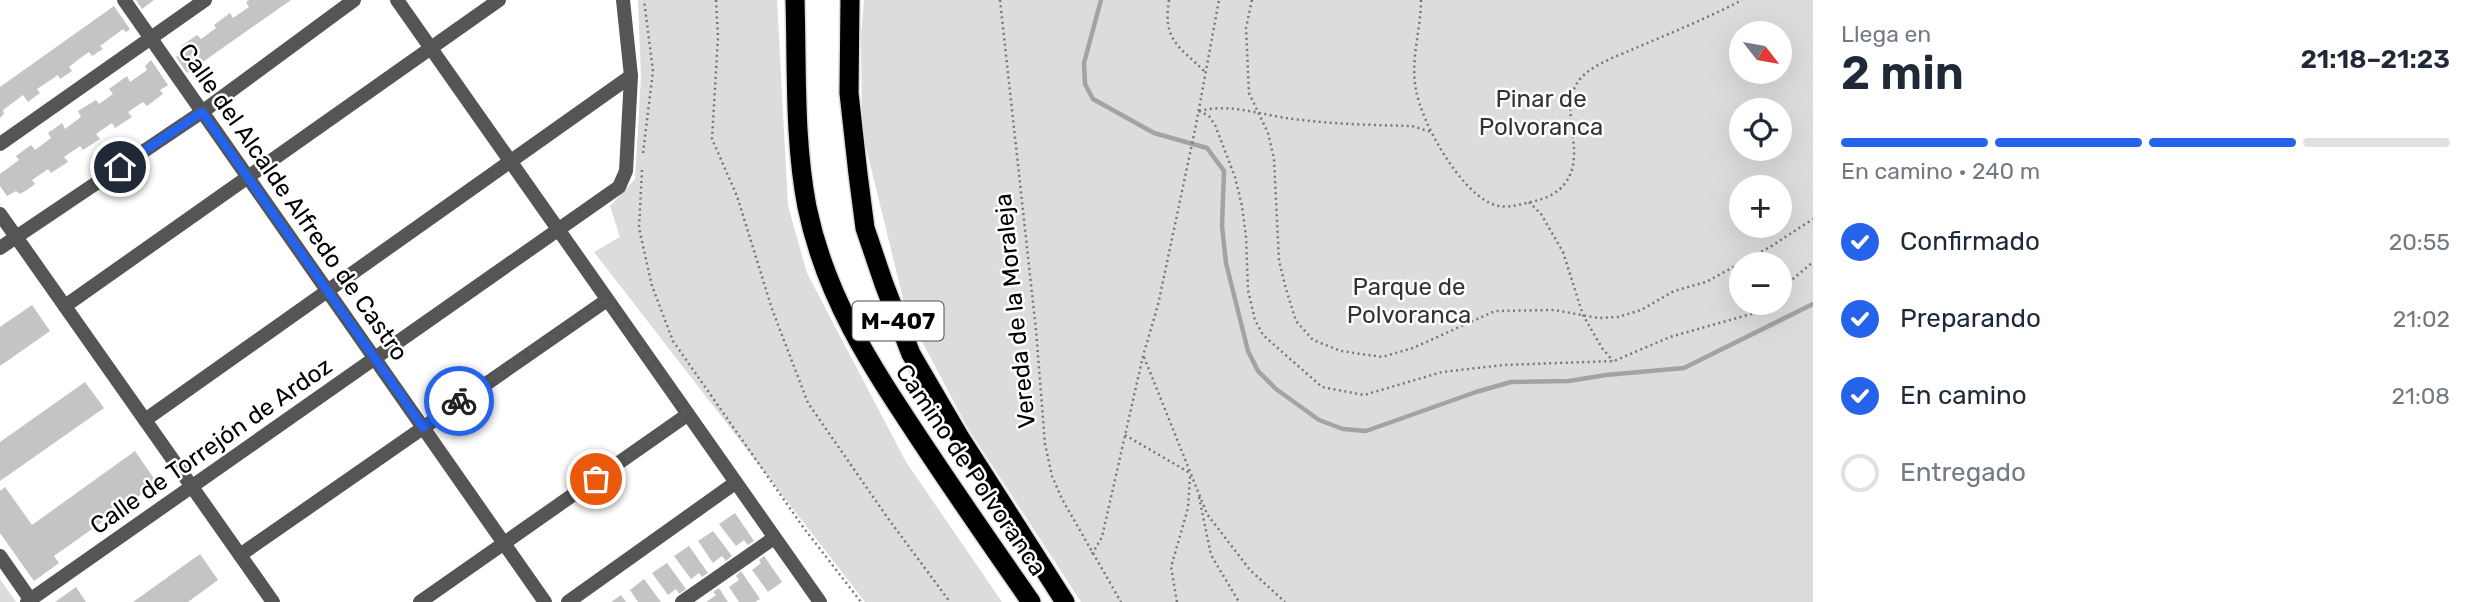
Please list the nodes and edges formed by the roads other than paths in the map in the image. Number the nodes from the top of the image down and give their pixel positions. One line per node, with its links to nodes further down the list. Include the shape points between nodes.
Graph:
1 (124, 0): 9 (street, Calle del Alcalde Alfredo de Castro)
2 (205, 0): 9 (street)
3 (354, 0): 12 (street)
4 (397, 0): 10 (street)
5 (499, 0): 10 (street)
6 (623, 0): 11 (street, Calle de Torrejón de Ardoz)
7 (795, 0): 40 (highway, Camino de Polvoranca / M-407, via 798,125 807,206 843,316 878,378)
8 (850, 0): 41 (highway, Camino de Polvoranca / M-407, via 849,93 858,174 865,228 884,284 911,354)
9 (150, 37): 12 (street, Calle del Alcalde Alfredo de Castro); 13 (street)
10 (429, 47): 14 (street); 15 (street)
11 (631, 76): 14 (street); 17 (street, Calle de Torrejón de Ardoz, via 624,180)
12 (202, 112): 15 (street, Calle del Alcalde Alfredo de Castro); 18 (street)
13 (0, 144)
14 (510, 162): 17 (street); 20 (street)
15 (247, 177): 20 (street, Calle del Alcalde Alfredo de Castro); 22 (street)
16 (0, 214): 18 (street)
17 (558, 231): 21 (street); 23 (street, Calle de Torrejón de Ardoz)
18 (16, 236): 19 (street); 22 (street)
19 (0, 248)
20 (328, 291): 23 (street, Calle del Alcalde Alfredo de Castro); 25 (street)
21 (607, 300): 24 (street); 26 (street)
22 (65, 306): 25 (street)
23 (376, 360): 26 (street, Calle del Alcalde Alfredo de Castro); 28 (street, Calle de Torrejón de Ardoz)
24 (687, 415): 27 (street); 30 (street)
25 (145, 420): 28 (street)
26 (423, 427): 30 (street, Calle del Alcalde Alfredo de Castro); 31 (street)
27 (735, 483): 29 (street); 37 (street)
28 (192, 486): 31 (street); 33 (street, Calle de Torrejón de Ardoz)
29 (774, 538): 38 (street); 39 (street)
30 (504, 543): 35 (street); 36 (street, Calle del Alcalde Alfredo de Castro)
31 (240, 555): 34 (street)
32 (0, 556): 33 (street)
33 (30, 601)
34 (273, 602)
35 (420, 602)
36 (545, 602)
37 (568, 602)
38 (682, 602)
39 (820, 602)
40 (1031, 602)
41 (1065, 602)

